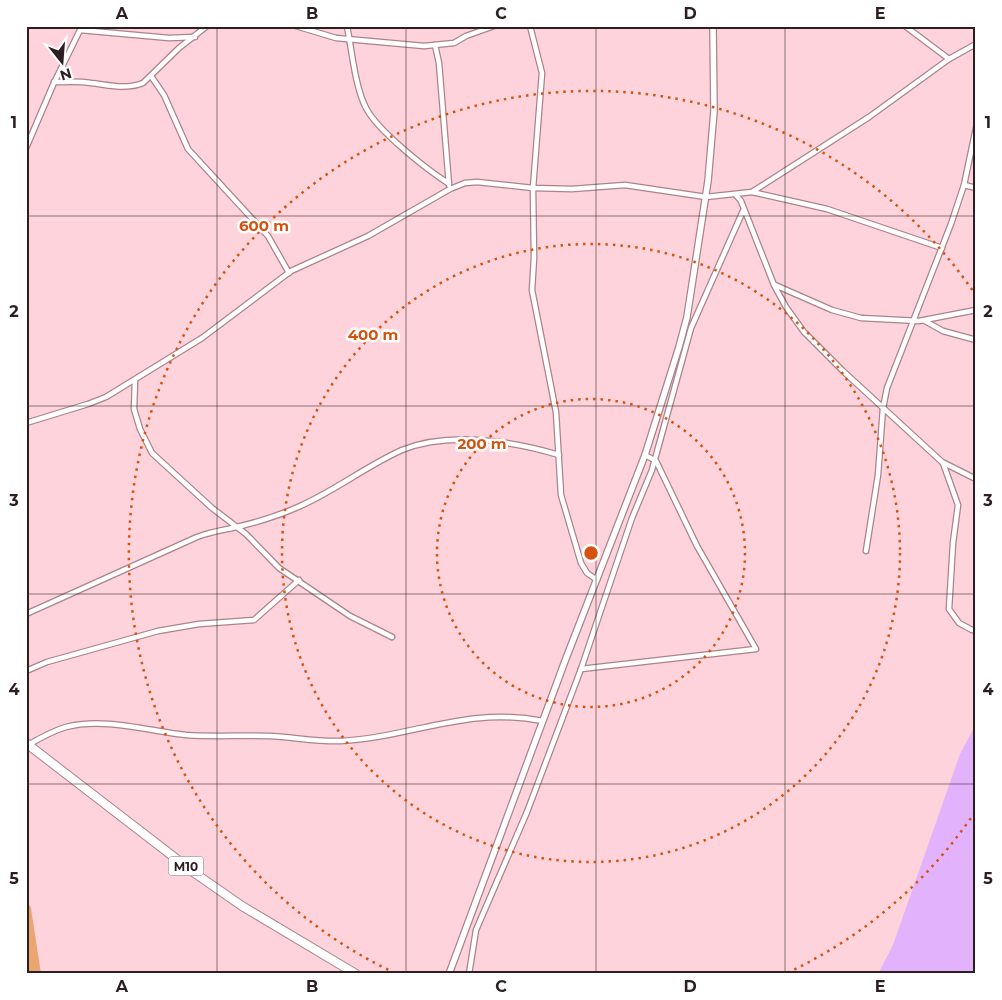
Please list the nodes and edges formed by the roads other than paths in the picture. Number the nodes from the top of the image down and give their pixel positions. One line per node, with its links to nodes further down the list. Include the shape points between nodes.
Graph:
1 (207, 26): 8 (street)
2 (296, 26): 9 (street)
3 (347, 26): 9 (street)
4 (494, 26): 11 (street, via 454,44)
5 (530, 26): 19 (street, via 542,73)
6 (713, 26): 24 (street, via 714,111)
7 (905, 26): 12 (street)
8 (195, 37): 13 (street); 14 (street, via 168,38 80,30)
9 (349, 38): 11 (street); 17 (street, via 365,107 375,122)
10 (976, 44): 12 (street)
11 (435, 45): 17 (street)
12 (949, 59): 22 (street, via 869,117)
13 (151, 76): 14 (street, via 143,83 125,87 90,82); 27 (street, via 164,95 188,149 268,236)
14 (54, 82): 16 (street)
15 (976, 128): 18 (street)
16 (26, 148)
17 (448, 183): 21 (street)
18 (964, 185): 20 (street); 26 (street)
19 (533, 188): 21 (street, via 477,182); 24 (street, via 624,185); 36 (street, via 532,290 556,412)
20 (976, 188)
21 (450, 189): 27 (street, via 368,236)
22 (752, 192): 23 (street); 26 (street, via 827,209)
23 (736, 195): 24 (street); 25 (street)
24 (706, 197): 37 (street, via 687,317)
25 (743, 211): 28 (street); 38 (street, via 686,342)
26 (942, 248): 30 (street)
27 (289, 273): 33 (street, via 222,325)
28 (774, 285): 30 (street, via 848,316); 34 (street, via 804,332)
29 (976, 310): 31 (street)
30 (914, 321): 31 (street); 34 (street, via 887,388)
31 (925, 321): 32 (street)
32 (976, 340)
33 (135, 380): 35 (street, via 88,404); 41 (street, via 134,409 152,453 212,508)
34 (883, 408): 39 (street); 42 (street, via 878,476)
35 (26, 423)
36 (559, 455): 41 (street, via 535,448 476,440 416,446 385,459 312,501 272,518); 44 (street, via 561,495 580,563)
37 (645, 455): 38 (street); 44 (street)
38 (655, 459): 48 (street); 48 (street, via 696,546 756,650)
39 (942, 462): 40 (street); 46 (street, via 958,505 949,610 958,623)
40 (976, 479)
41 (238, 527): 43 (street, via 278,568); 45 (street, via 197,537)
42 (866, 551)
43 (298, 580): 47 (street, via 350,616); 49 (street, via 254,620 199,624 158,632)
44 (597, 580): 50 (street)
45 (26, 614)
46 (972, 630)
47 (392, 636)
48 (581, 669): 54 (street, via 476,930)
49 (26, 671)
50 (543, 721): 51 (street, via 472,717 380,736 321,741 272,736 192,735 90,725 67,727); 52 (street)
51 (27, 744): 53 (main road, M10, via 212,885 260,918)
52 (448, 973)
53 (356, 974)
54 (469, 974)

